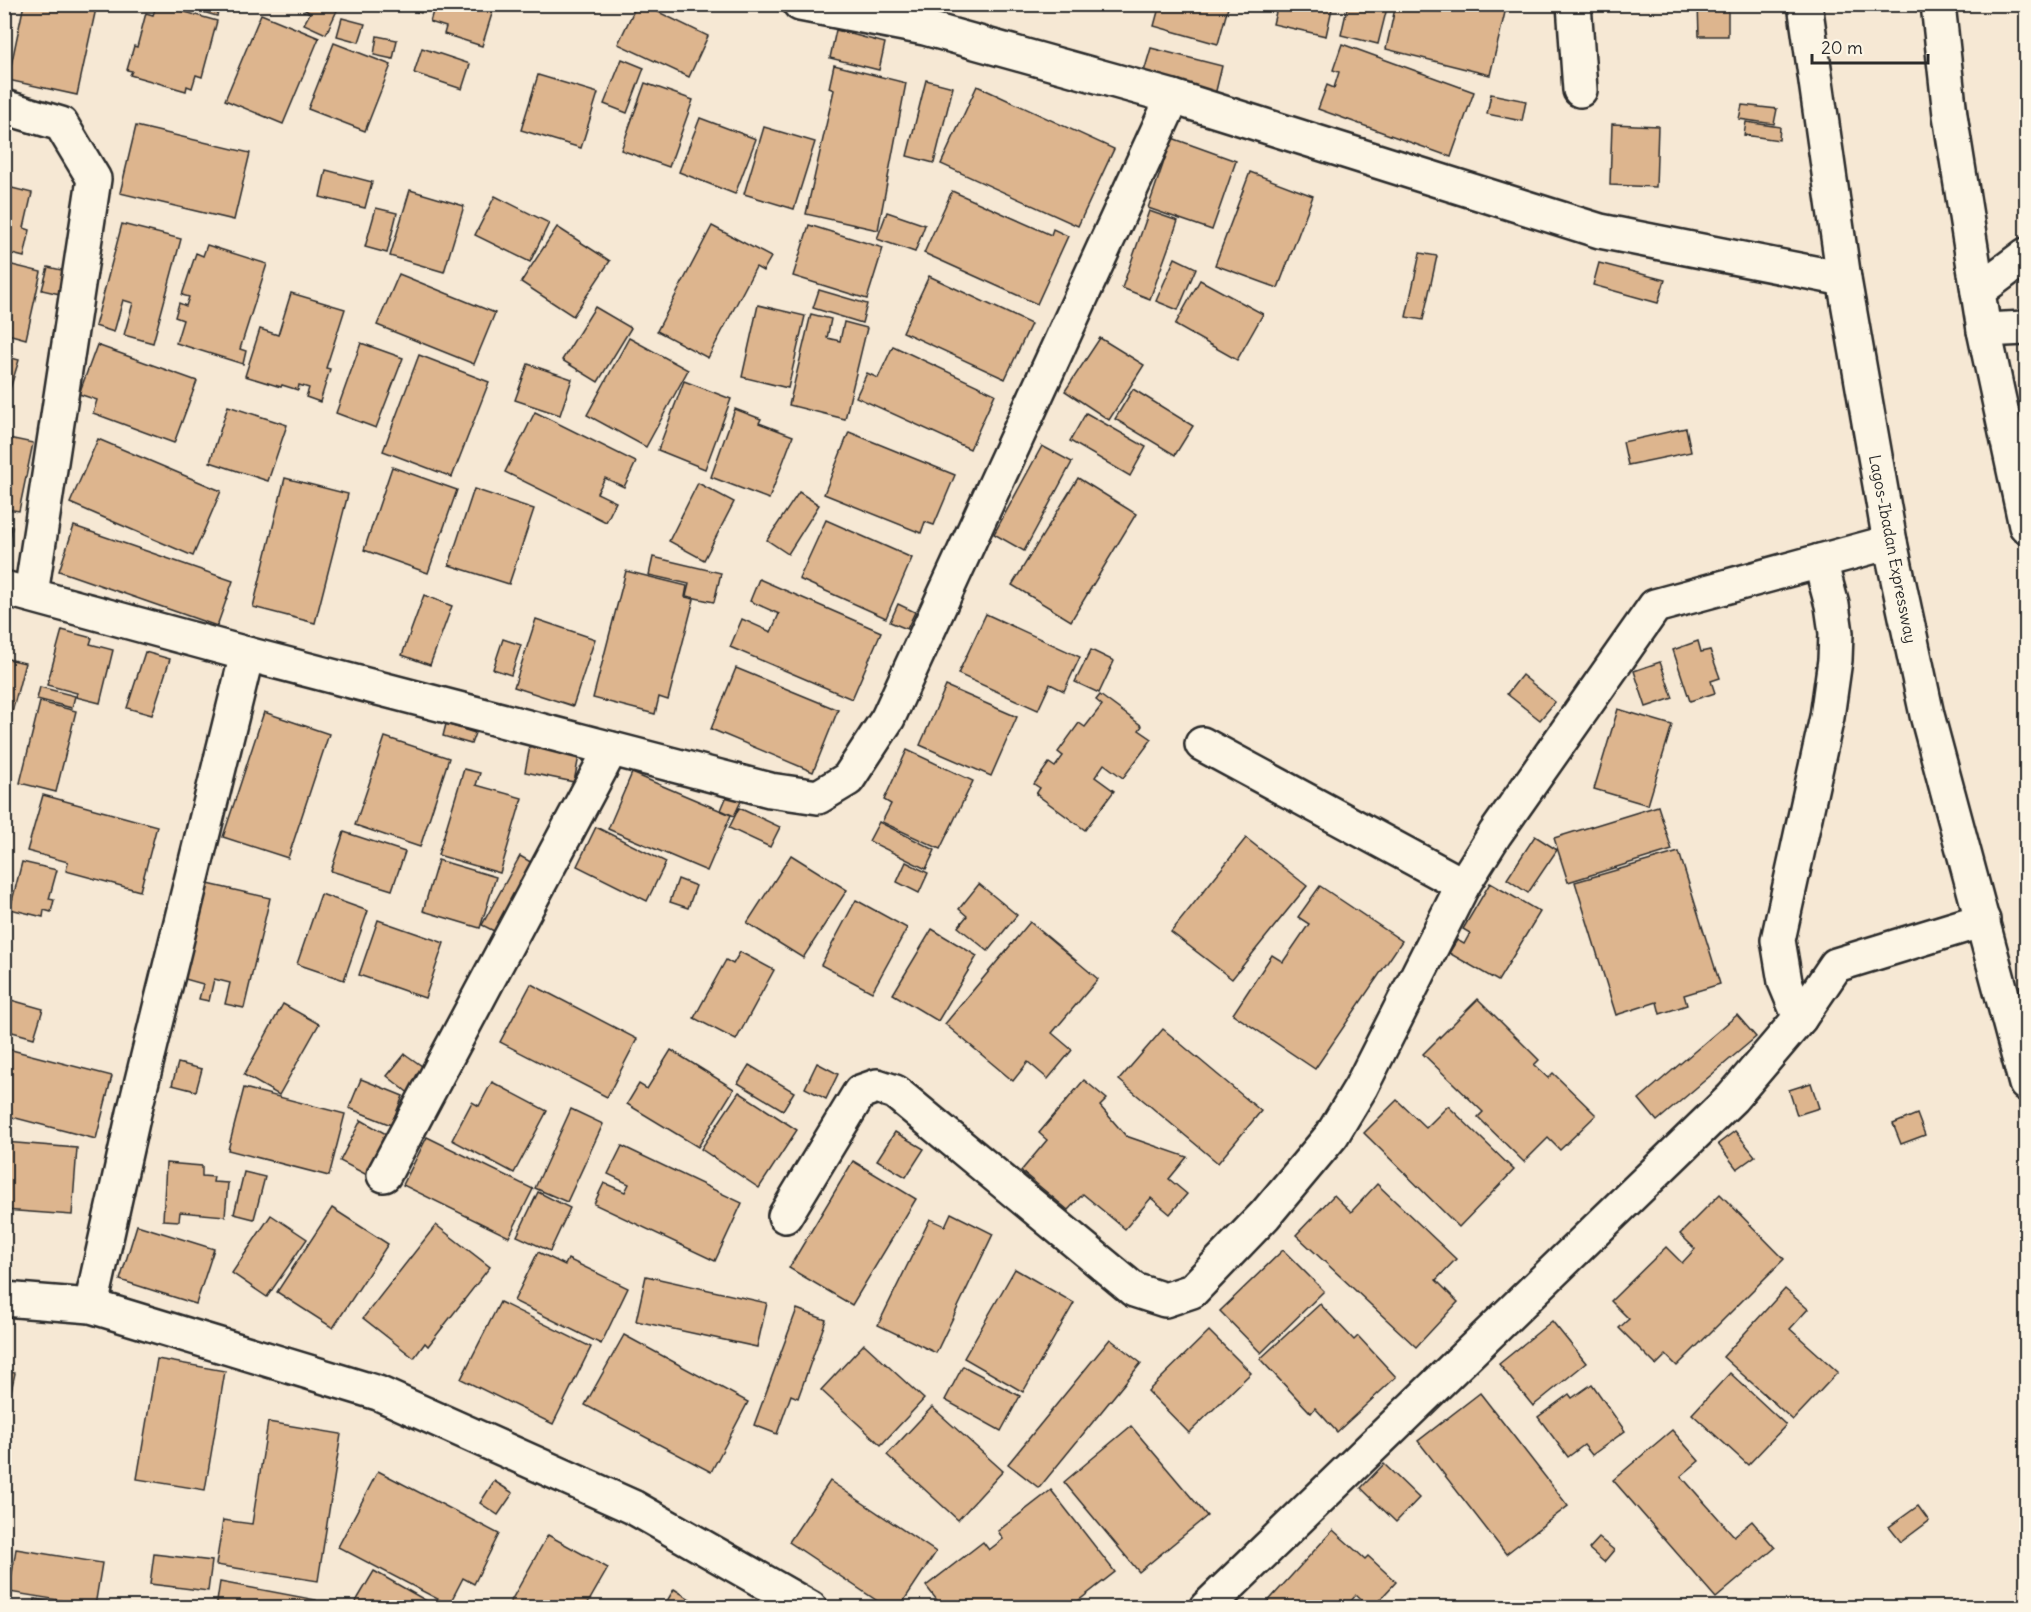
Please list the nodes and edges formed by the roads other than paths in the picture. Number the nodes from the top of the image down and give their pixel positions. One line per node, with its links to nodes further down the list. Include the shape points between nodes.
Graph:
1 (800, 4): 6 (main road, via 925,28)
2 (1574, 4): 5 (main road)
3 (1805, 4): 9 (main road, Lagos-Ibadan Expressway)
4 (1938, 4): 10 (main road, via 1950,115)
5 (1580, 90)
6 (1173, 97): 9 (main road, via 1600,231); 19 (main road, via 888,718 848,779 818,797 770,790)
7 (4, 107): 16 (main road, via 61,124 94,179)
8 (2026, 255): 10 (main road)
9 (1844, 279): 14 (main road, Lagos-Ibadan Expressway)
10 (1978, 291): 12 (main road)
11 (2026, 328): 12 (main road)
12 (1983, 330): 13 (main road)
13 (2026, 526)
14 (1890, 542): 15 (main road); 21 (main road, Lagos-Ibadan Expressway, via 1927,715)
15 (1820, 561): 20 (main road, via 1655,606); 22 (main road, via 1832,605 1835,660 1827,717 1778,940 1785,982)
16 (18, 591): 17 (main road)
17 (247, 654): 19 (main road); 27 (main road, via 137,1101)
18 (1202, 744): 20 (main road)
19 (611, 749): 24 (main road)
20 (1463, 885): 25 (main road, via 1361,1087 1332,1135 1192,1291 1165,1300 1134,1290 895,1092 877,1086 860,1092)
21 (1983, 920): 22 (main road, via 1836,965); 23 (main road, Lagos-Ibadan Expressway)
22 (1800, 1018): 29 (main road, via 1732,1098)
23 (2026, 1084)
24 (384, 1175)
25 (785, 1216)
26 (4, 1299): 27 (main road)
27 (92, 1306): 28 (main road, via 378,1393 633,1507)
28 (810, 1608)
29 (1206, 1608)

